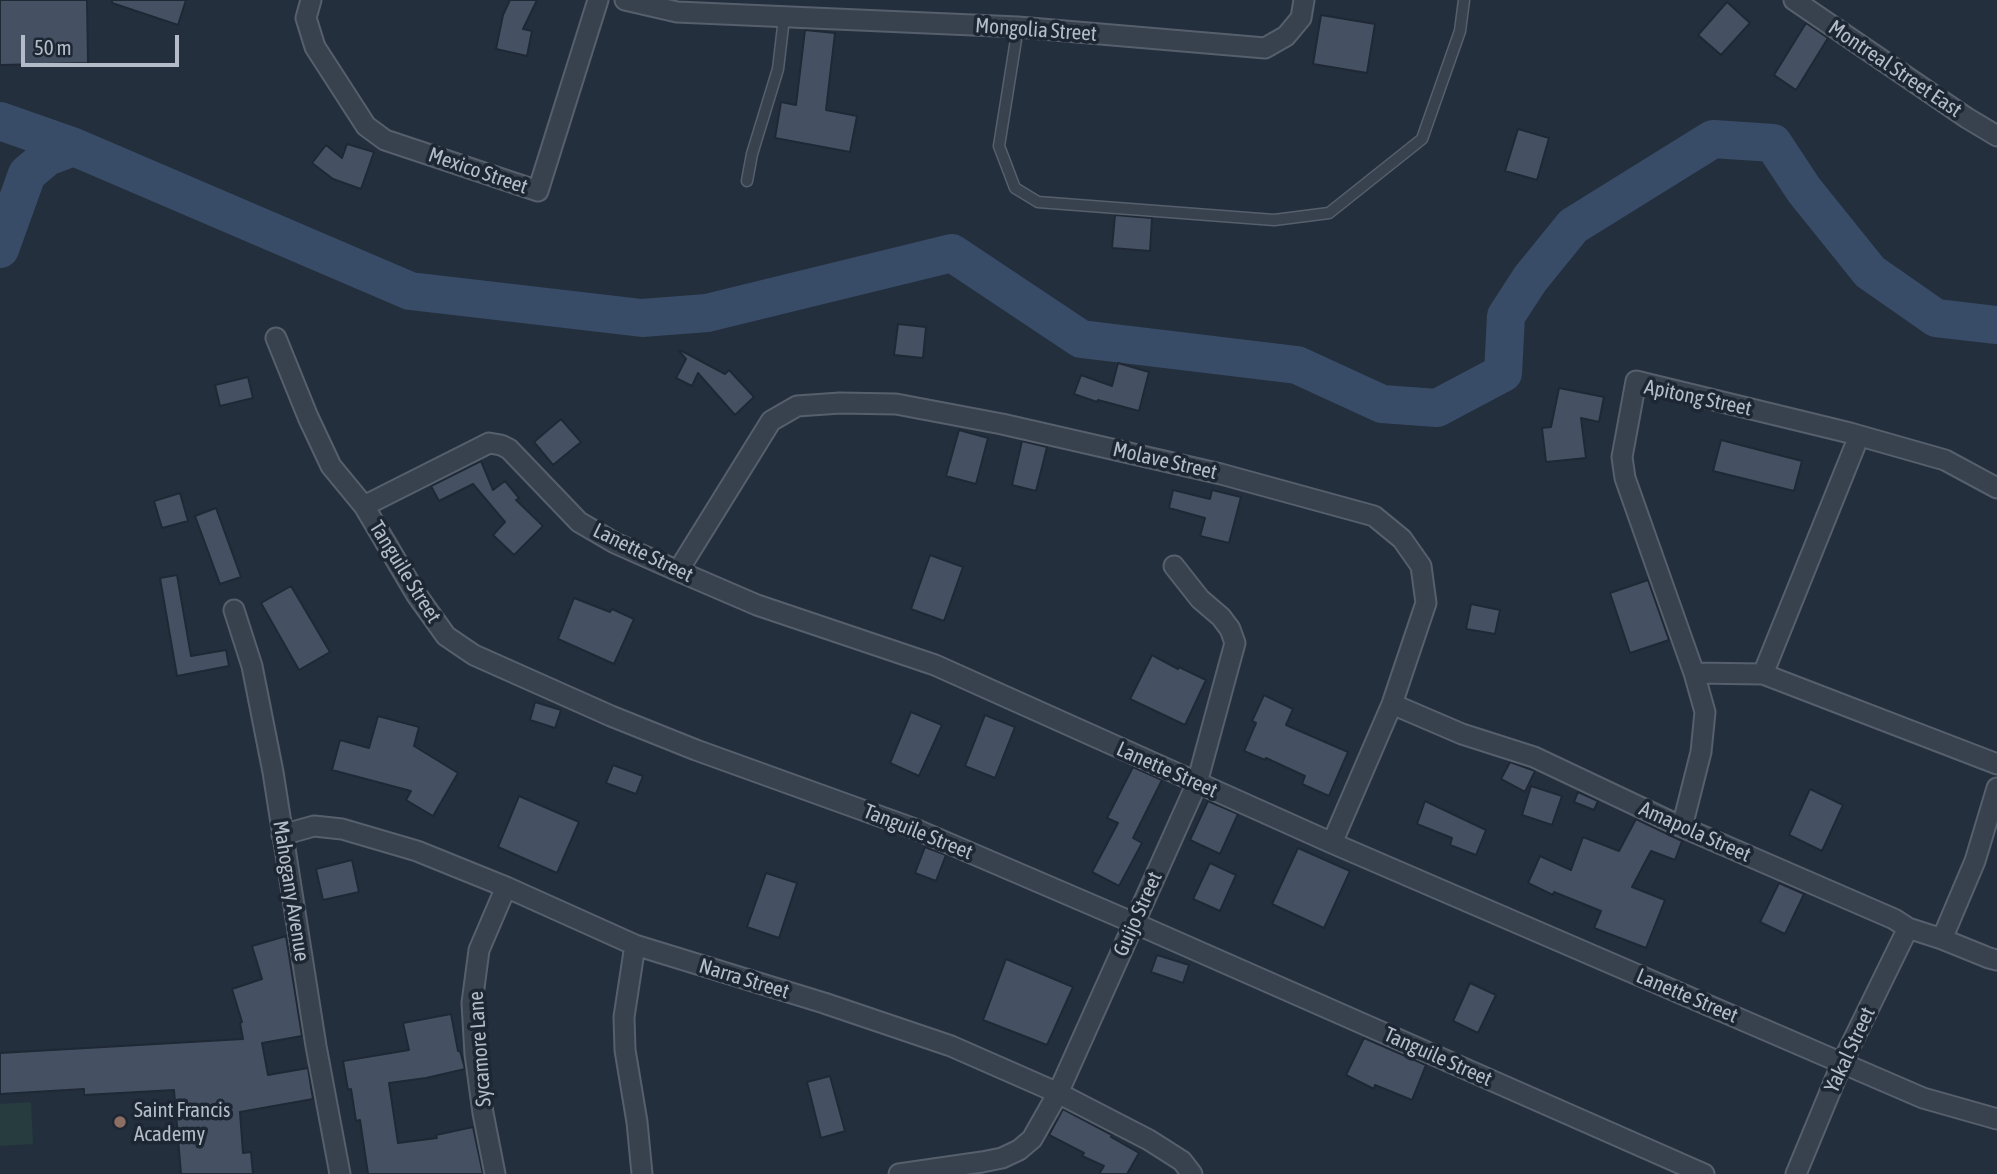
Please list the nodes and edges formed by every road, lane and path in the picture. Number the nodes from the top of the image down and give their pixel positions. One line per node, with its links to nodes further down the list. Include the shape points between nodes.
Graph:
1 (311, 0): 2 (street, Mexico Street, via 306,18 315,47 366,126 386,140 538,191)
2 (598, 0)
3 (625, 0): 7 (street, Mongolia Street, via 677,12)
4 (1304, 0): 9 (street, Mongolia Street, via 1301,18 1286,36 1265,48)
5 (1465, 0): 9 (lane, via 1460,30 1422,139 1329,213 1274,220 1038,202 1015,188 999,146)
6 (1806, 3): 10 (street, Montreal Street East)
7 (743, 8): 8 (street, Mongolia Street)
8 (784, 18): 9 (street, Mongolia Street); 11 (lane, via 778,69)
9 (1018, 27)
10 (1997, 136)
11 (747, 181)
12 (276, 338): 15 (street, Tanguile Street, via 331,466)
13 (1859, 436): 14 (street, Apitong Street, via 1945,460); 19 (street, Apitong Street, via 1636,381 1622,457 1625,478); 20 (street)
14 (1997, 488)
15 (364, 506): 17 (street, Lanette Street, via 489,443 501,445 579,522); 29 (street, Tanguile Street, via 446,636 474,655 696,750 915,829)
16 (1174, 566): 23 (street, Guijo Street, via 1221,617 1235,643)
17 (678, 571): 21 (street, Molave Street, via 771,421 797,406 896,404 1221,474 1374,516 1402,539 1421,566 1426,603); 23 (street, Lanette Street, via 757,604 935,665)
18 (234, 610): 26 (street, Mahogany Avenue, via 251,666)
19 (1694, 673): 20 (street); 25 (street, Apitong Street, via 1705,712 1701,752)
20 (1763, 674): 22 (street)
21 (1392, 704): 25 (street, Amapola Street, via 1462,734 1534,757); 27 (street, Molave Street)
22 (1997, 764)
23 (1197, 783): 27 (street, Lanette Street); 29 (street, Guijo Street)
24 (1997, 788): 31 (street, via 1975,861)
25 (1682, 827): 30 (street, Amapola Street)
26 (282, 835): 28 (street, Narra Street, via 314,826 342,829 417,851); 37 (street, Mahogany Avenue)
27 (1332, 843): 34 (street, Lanette Street)
28 (506, 887): 32 (street, Narra Street); 38 (street, Sycamore Lane, via 479,950 472,1003 475,1054)
29 (1134, 923): 35 (street, Guijo Street); 42 (street, Tanguile Street)
30 (1908, 928): 31 (street, Amapola Street); 34 (street, Yakal Street)
31 (1942, 939): 33 (street, Amapola Street)
32 (635, 945): 35 (street, Narra Street, via 951,1046); 39 (street, via 624,1017 625,1050)
33 (1997, 960)
34 (1842, 1063): 36 (street, Lanette Street, via 1923,1098); 43 (street, Yakal Street)
35 (1058, 1093): 40 (street, Guijo Street, via 1036,1133 1019,1150 982,1162); 41 (street, Narra Street, via 1149,1140 1182,1161)
36 (1997, 1119)
37 (340, 1174)
38 (495, 1174)
39 (642, 1174)
40 (899, 1174)
41 (1192, 1174)
42 (1704, 1174)
43 (1796, 1174)

